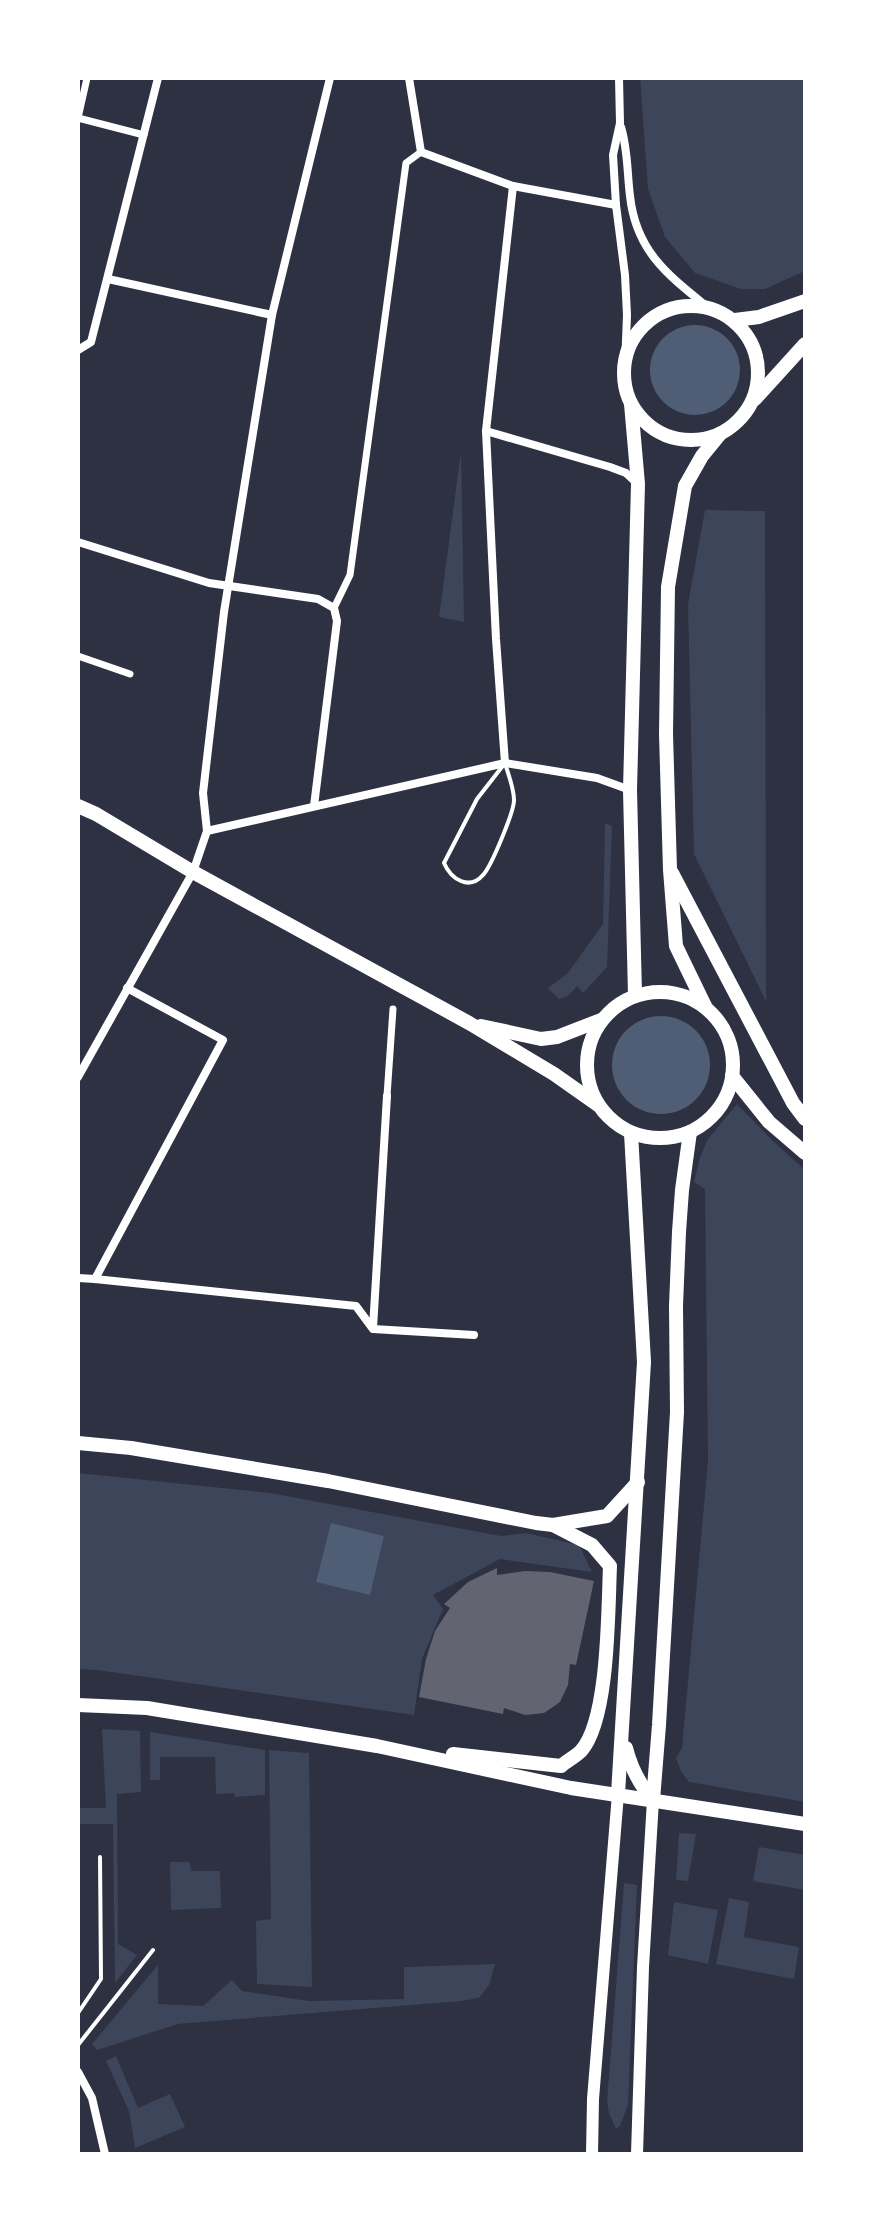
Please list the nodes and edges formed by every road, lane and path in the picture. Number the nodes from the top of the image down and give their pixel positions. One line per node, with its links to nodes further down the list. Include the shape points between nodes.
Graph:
1 (87, 78): 7 (street, via 78,118)
2 (158, 78): 7 (street)
3 (330, 78): 14 (street)
4 (409, 78): 8 (street)
5 (619, 78): 6 (street)
6 (620, 123): 10 (street, via 613,155); 13 (street, via 639,235 654,261)
7 (144, 135): 11 (street)
8 (421, 152): 9 (street); 26 (street, via 406,163 350,575)
9 (513, 186): 10 (street); 21 (street)
10 (616, 205): 18 (street, via 625,275)
11 (108, 279): 14 (street); 17 (street, via 91,342)
12 (805, 301): 15 (main road)
13 (710, 309): 15 (main road); 18 (main road, via 672,309 654,318 639,331)
14 (272, 315): 25 (street)
15 (735, 320): 19 (main road, via 748,335 757,361)
16 (805, 344): 19 (main road)
17 (78, 350)
18 (625, 367): 20 (main road)
19 (752, 402): 22 (main road, via 739,421)
20 (631, 404): 22 (main road, via 660,433 680,440); 23 (main road)
21 (486, 431): 23 (street, via 610,467); 29 (street)
22 (720, 434): 34 (main road, via 685,486 668,587)
23 (638, 484): 30 (main road)
24 (78, 542): 25 (street)
25 (228, 587): 26 (street, via 318,599); 33 (street, via 203,793)
26 (334, 608): 32 (street, via 337,621)
27 (78, 656): 28 (street)
28 (130, 674)
29 (505, 763): 29 (lane, via 477,799 444,863 457,881 472,882 484,875 510,820 514,799); 30 (street, via 597,778); 32 (street)
30 (630, 790): 37 (main road)
31 (78, 806): 35 (main road)
32 (314, 806): 33 (street)
33 (207, 831): 35 (street)
34 (670, 870): 38 (main road, via 676,946); 46 (main road)
35 (193, 872): 36 (street); 41 (main road)
36 (127, 988): 43 (street); 51 (street, via 223,1040)
37 (635, 995): 38 (main road, via 684,995); 40 (main road)
38 (706, 1008): 42 (main road, via 728,1038)
39 (393, 1009): 44 (street)
40 (601, 1020): 41 (main road, via 541,1039); 45 (main road, via 586,1062)
41 (469, 1023): 45 (main road)
42 (732, 1076): 47 (main road, via 725,1099 710,1119); 49 (main road, via 769,1122)
43 (78, 1077)
44 (387, 1096): 52 (street)
45 (598, 1105): 48 (main road)
46 (805, 1119)
47 (690, 1132): 48 (main road, via 670,1138); 61 (main road, via 679,1232 677,1412)
48 (631, 1133): 55 (main road, via 644,1362)
49 (805, 1153)
50 (78, 1278): 51 (street)
51 (95, 1279): 52 (street, via 356,1306)
52 (373, 1329): 53 (street)
53 (474, 1335)
54 (78, 1443): 56 (main road, via 328,1481)
55 (638, 1482): 56 (main road, via 607,1516); 58 (main road)
56 (553, 1525): 59 (main road, via 592,1545 610,1566 601,1701 582,1750 561,1766)
57 (78, 1705): 59 (main road, via 147,1708)
58 (622, 1734): 60 (main road); 61 (main road, via 630,1764)
59 (377, 1746): 60 (main road)
60 (618, 1794): 61 (main road); 69 (main road)
61 (653, 1800): 62 (main road); 70 (main road)
62 (805, 1824)
63 (100, 1857): 65 (lane, via 101,1979)
64 (153, 1950): 66 (lane)
65 (78, 2013)
66 (78, 2045)
67 (78, 2072): 68 (street, via 92,2098)
68 (105, 2154)
69 (592, 2154)
70 (637, 2154)

